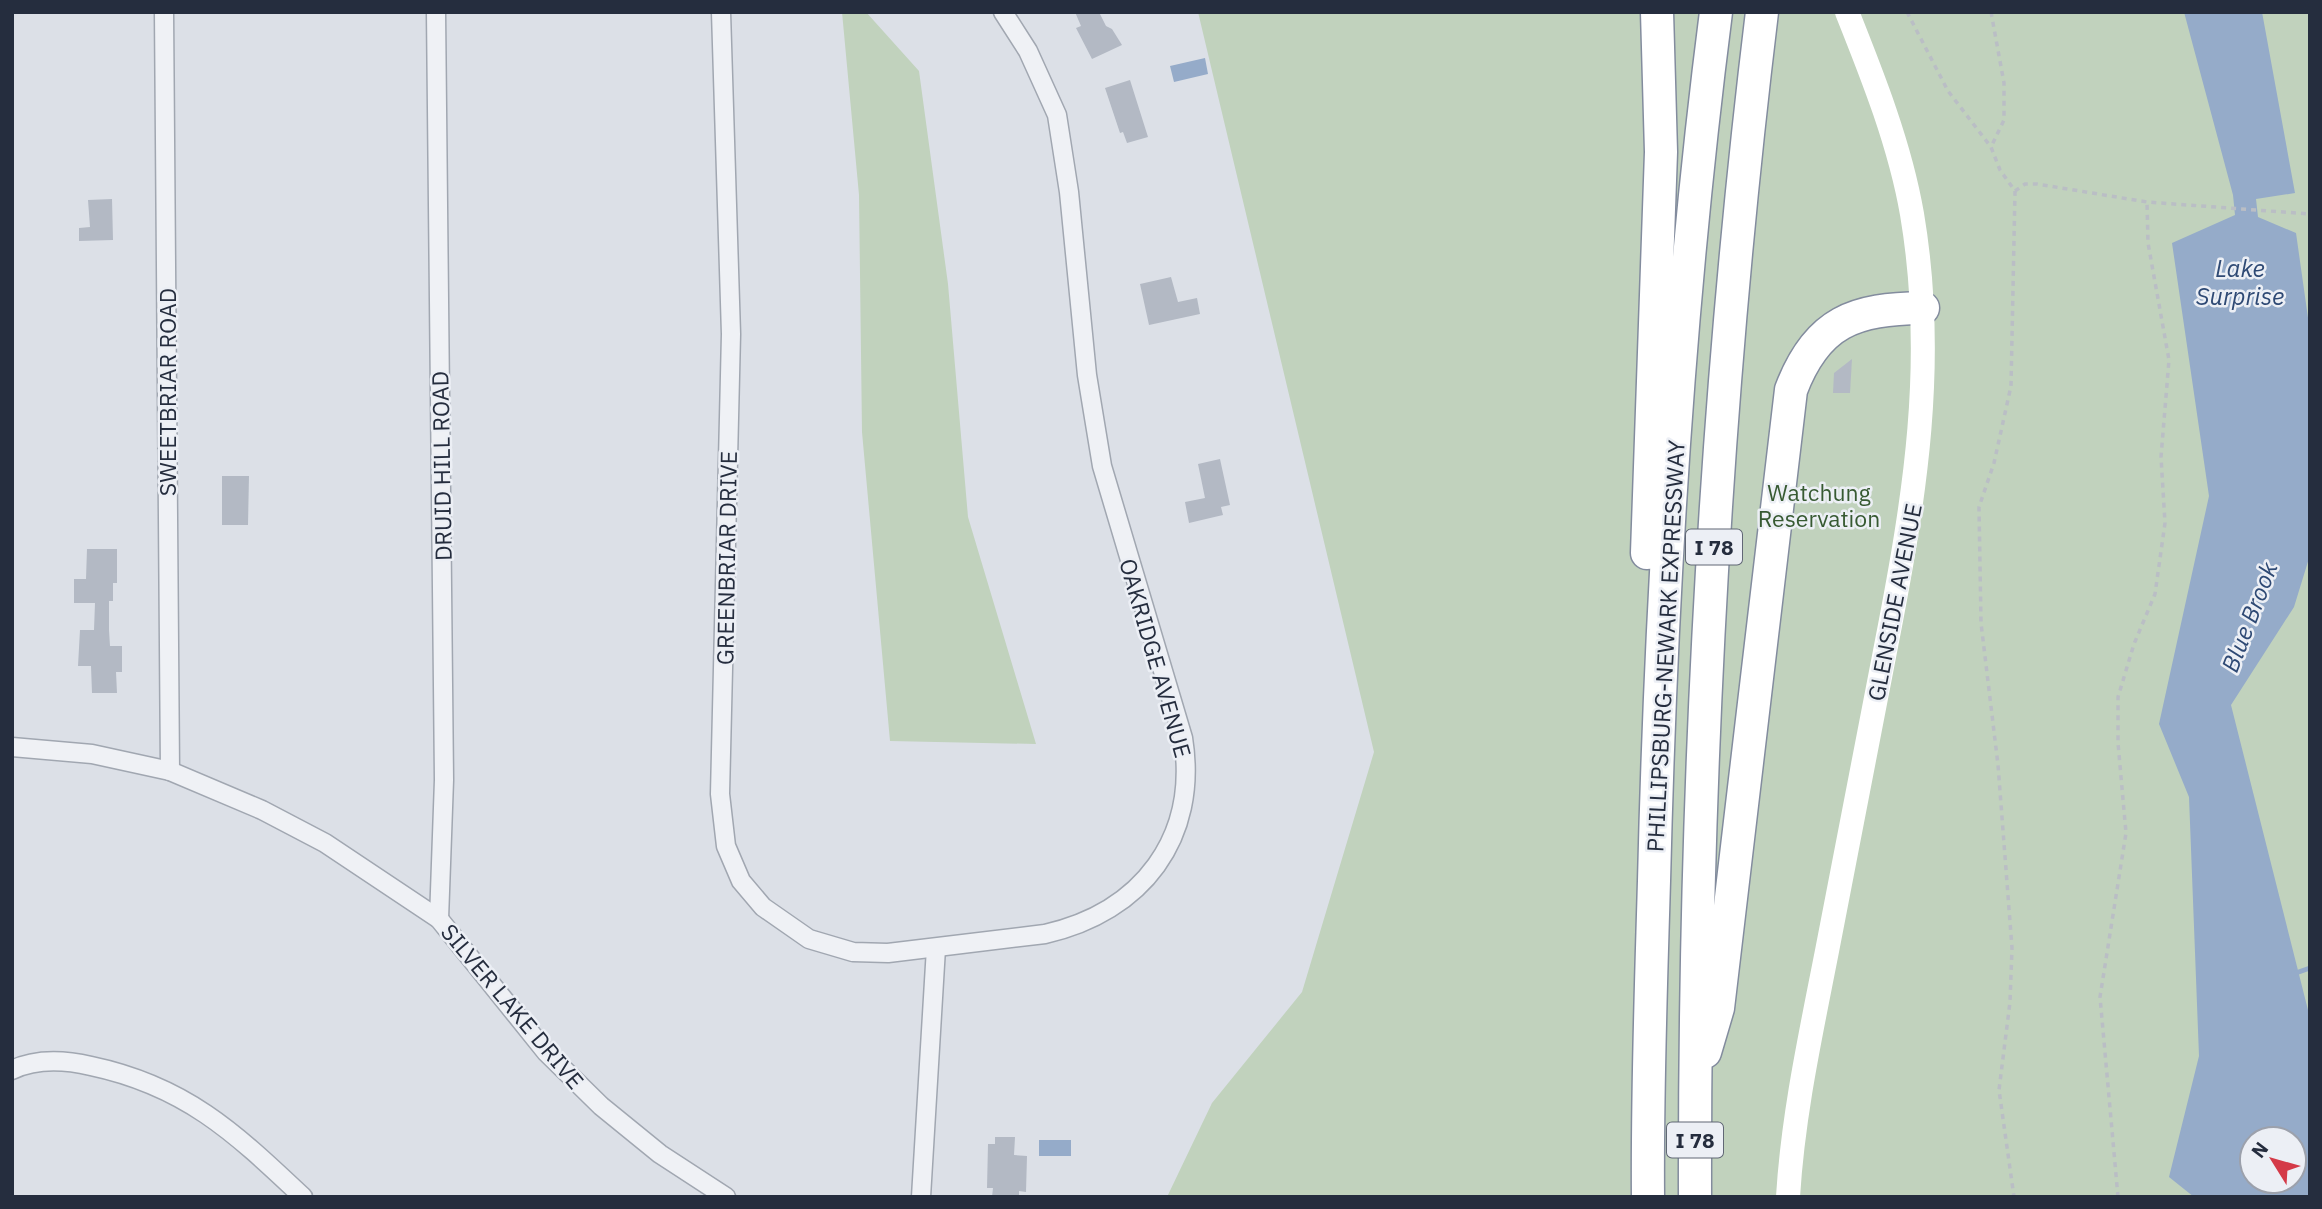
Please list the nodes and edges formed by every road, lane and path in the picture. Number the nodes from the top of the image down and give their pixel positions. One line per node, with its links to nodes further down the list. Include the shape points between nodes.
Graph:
1 (164, 12): 18 (street, SWEETBRIAR ROAD)
2 (436, 12): 19 (street, DRUID HILL ROAD, via 444,766)
3 (721, 12): 20 (street, GREENBRIAR DRIVE, via 731,334 720,794 726,846 751,895 809,939 868,953)
4 (1003, 12): 20 (street, OAKRIDGE AVENUE, via 1028,51 1057,116 1102,466 1183,738 1187,784 1181,816 1164,855 1140,885 1109,909 1073,928)
5 (1657, 12): 16 (highway, via 1661,152 1646,575)
6 (1716, 12): 16 (highway, PHILLIPSBURG-NEWARK EXPRESSWAY / I 78, via 1683,332)
7 (1762, 12): 22 (highway, PHILLIPSBURG-NEWARK EXPRESSWAY / I 78, via 1729,338 1714,544 1702,766)
8 (1847, 12): 15 (main road, GLENSIDE AVENUE, via 1901,167 1912,212)
9 (1907, 12): 11 (path, via 1948,91)
10 (1991, 12): 11 (path, via 2004,83 2004,120)
11 (1991, 147): 12 (path)
12 (2015, 191): 13 (path, via 2025,184 2037,184); 29 (path, via 2011,386 1979,507 1980,623 1998,765 2012,948 1999,1090)
13 (2147, 202): 14 (path); 30 (path, via 2148,243 2169,359 2161,457 2165,523 2155,594 2119,697 2126,833 2101,997)
14 (2310, 214)
15 (1923, 308): 22 (highway, via 1869,311 1839,324 1816,345 1791,390 1718,1008); 28 (main road, GLENSIDE AVENUE, via 1924,372 1916,481 1791,1143)
16 (1663, 614): 26 (highway, PHILLIPSBURG-NEWARK EXPRESSWAY / I 78)
17 (12, 747): 18 (street, SILVER LAKE DRIVE, via 92,754)
18 (170, 771): 19 (street, SILVER LAKE DRIVE, via 325,843)
19 (439, 919): 24 (street, SILVER LAKE DRIVE, via 546,1052 600,1106 660,1154)
20 (936, 948): 25 (street)
21 (12, 1070): 23 (street, via 51,1060 78,1063 169,1090 206,1112)
22 (1695, 1083): 27 (highway, PHILLIPSBURG-NEWARK EXPRESSWAY / I 78)
23 (303, 1197)
24 (726, 1197)
25 (921, 1197)
26 (1648, 1197)
27 (1695, 1197)
28 (1788, 1197)
29 (2014, 1197)
30 (2118, 1197)

